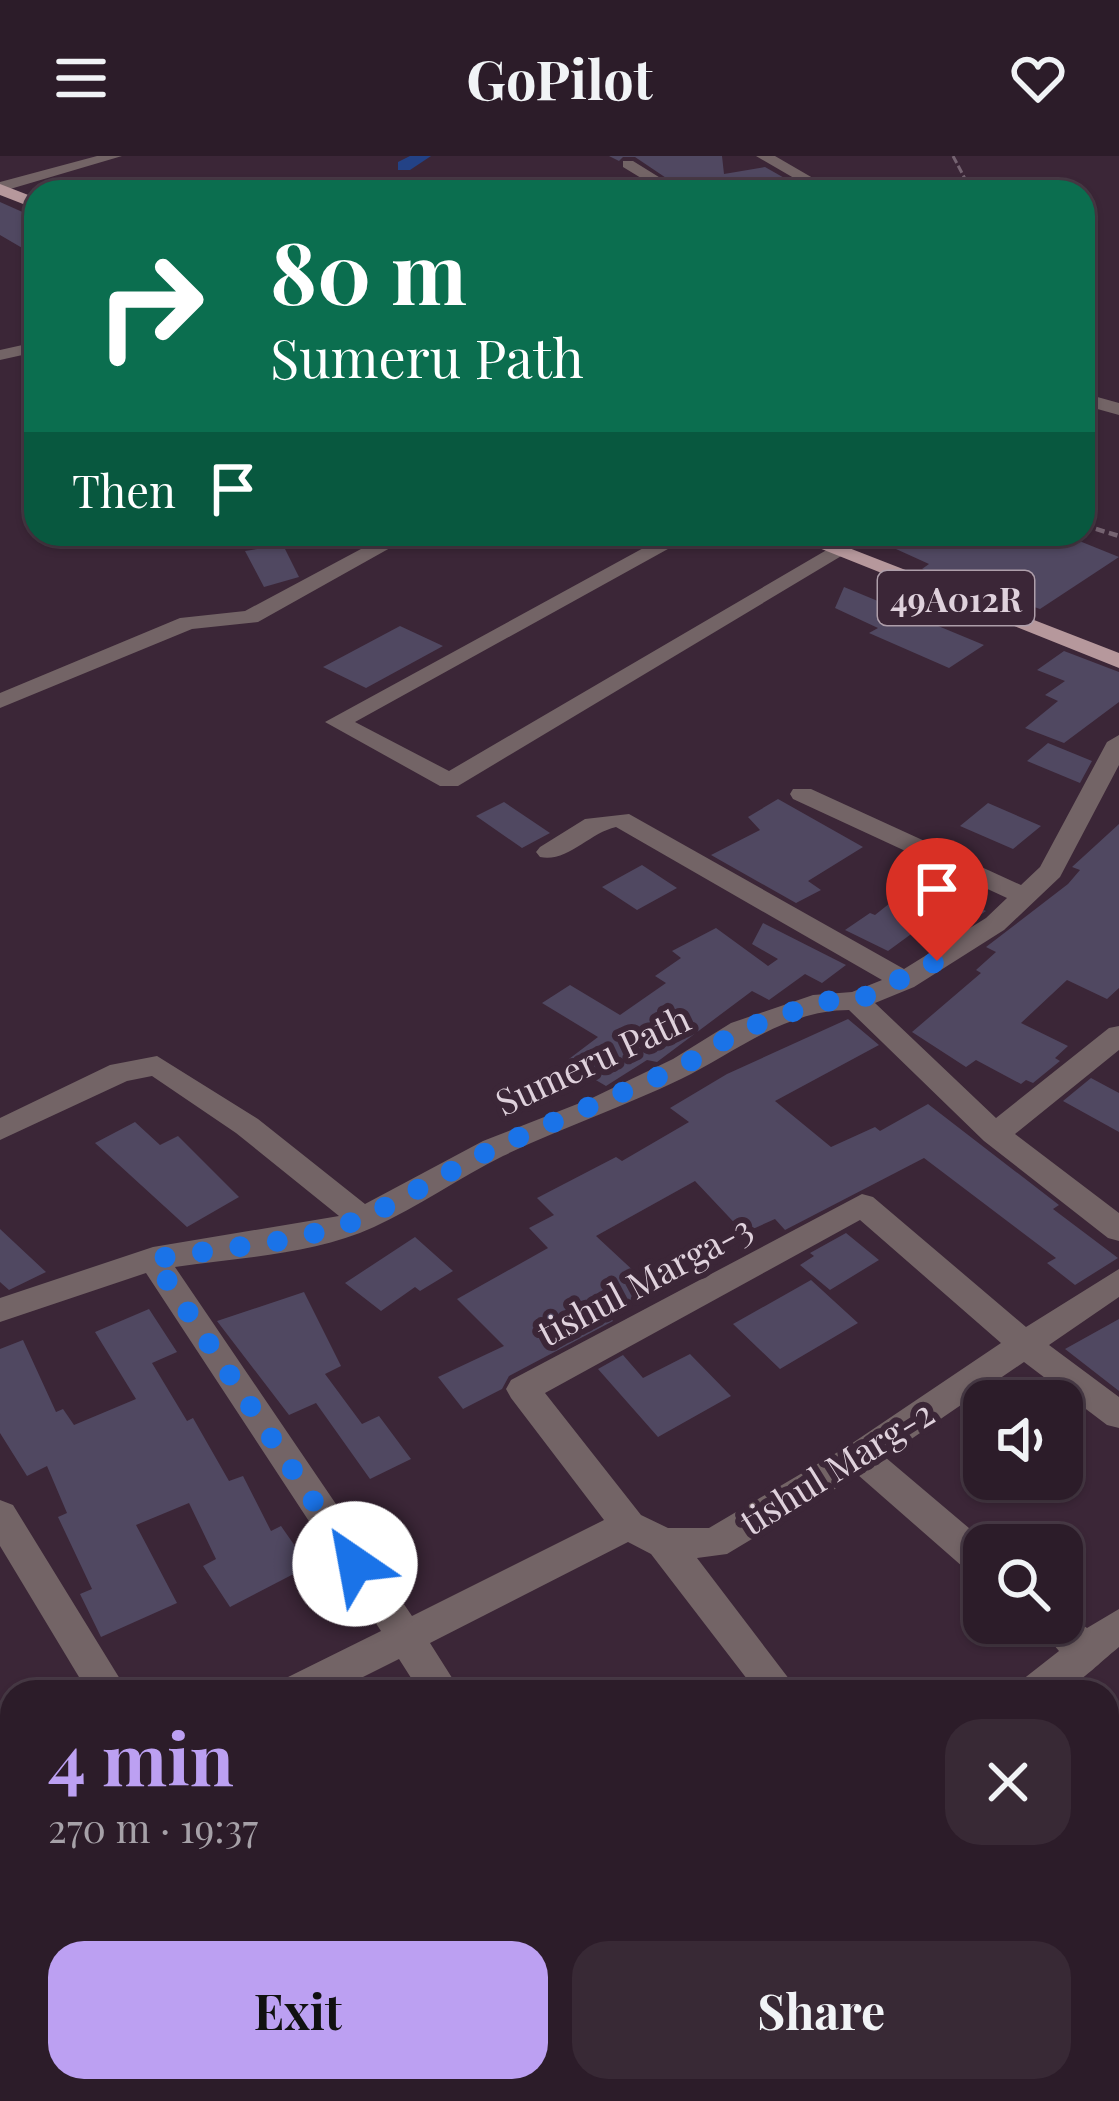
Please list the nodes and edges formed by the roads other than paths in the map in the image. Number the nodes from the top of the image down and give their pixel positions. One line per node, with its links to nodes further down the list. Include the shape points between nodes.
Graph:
1 (114, 156): 4 (street)
2 (764, 156): 6 (street)
3 (628, 164): 5 (street)
4 (28, 180)
5 (655, 180)
6 (807, 180)
7 (383, 546): 12 (street, via 250,617 188,623)
8 (663, 546): 10 (street, via 338,722 449,781)
9 (823, 546): 10 (main road, 49A012R)
10 (837, 552): 11 (main road, 49A012R)
11 (1119, 661)
12 (0, 701)
13 (1119, 742): 16 (street, Sumeru Path, via 1051,871)
14 (802, 794): 16 (street)
15 (549, 852): 17 (street, via 594,824 620,820)
16 (1021, 895): 17 (street, Sumeru Path, via 995,924)
17 (904, 981): 18 (street, Sumeru Path)
18 (856, 1001): 21 (street); 22 (street, Sumeru Path, via 823,1001 741,1030 683,1066 494,1148)
19 (1119, 1035): 21 (street)
20 (0, 1130): 22 (street, via 120,1072 157,1066)
21 (995, 1134): 23 (street)
22 (363, 1219): 24 (street, Sumeru Path, via 310,1236)
23 (1119, 1229)
24 (153, 1259): 26 (street, Sumeru Path); 35 (street)
25 (1119, 1281): 27 (street, tishul Marg-2)
26 (0, 1310)
27 (1024, 1344): 28 (street); 29 (street, tishul Marg-2); 31 (street, tishul Marga-3, via 862,1205 523,1389)
28 (1119, 1415)
29 (860, 1456): 32 (street, tishul Marg-2, via 714,1543); 33 (street)
30 (0, 1515): 38 (street)
31 (628, 1525): 32 (street, tishul Marga-3); 35 (street)
32 (664, 1543): 41 (street)
33 (963, 1545)
34 (1119, 1625): 37 (street)
35 (405, 1640): 39 (street); 40 (street)
36 (1079, 1644): 37 (street)
37 (1089, 1652): 42 (street)
38 (102, 1680)
39 (321, 1680)
40 (433, 1680)
41 (771, 1680)
42 (1052, 1680)

